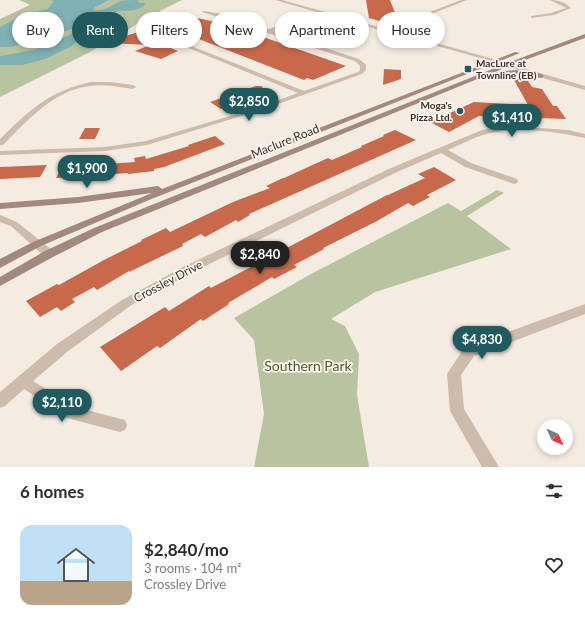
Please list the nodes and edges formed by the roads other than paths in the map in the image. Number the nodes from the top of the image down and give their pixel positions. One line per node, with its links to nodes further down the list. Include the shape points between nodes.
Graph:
1 (277, 0): 5 (street)
2 (465, 0): 6 (street)
3 (552, 0): 7 (street, via 569,8)
4 (204, 12): 9 (street)
5 (320, 12)
6 (434, 12)
7 (533, 17)
8 (275, 29): 9 (street)
9 (269, 31): 21 (street, via 352,58 363,65 360,73)
10 (585, 36): 15 (main road, Maclure Road)
11 (445, 46): 14 (street)
12 (192, 48): 21 (street)
13 (525, 50): 14 (main road, Maclure Road)
14 (497, 61): 15 (street); 27 (main road, Maclure Road)
15 (509, 64): 16 (street); 17 (main road, Maclure Road); 18 (street)
16 (540, 76): 17 (main road, via 509,72); 20 (street)
17 (473, 79): 31 (main road, Maclure Road, via 98,230)
18 (585, 82)
19 (133, 87): 23 (street, via 89,82 66,90 30,114)
20 (585, 88)
21 (304, 93): 25 (street, via 170,137 123,148)
22 (585, 136): 24 (street, Crossley Drive, via 568,132 511,128 485,132)
23 (0, 143)
24 (441, 150): 26 (street, via 468,165); 35 (street, Crossley Drive, via 187,270 133,299 62,348)
25 (0, 153)
26 (514, 182)
27 (176, 187): 28 (main road, via 78,200); 30 (main road, Maclure Road)
28 (0, 206)
29 (0, 218): 30 (street, via 14,224)
30 (37, 244): 31 (street); 32 (main road, Maclure Road)
31 (49, 254): 33 (main road, Maclure Road)
32 (0, 264)
33 (0, 282)
34 (585, 308): 38 (street, via 469,352 454,374 457,410)
35 (22, 381): 36 (street, Crossley Drive); 37 (street, via 72,413)
36 (0, 401)
37 (120, 425)
38 (490, 467)

